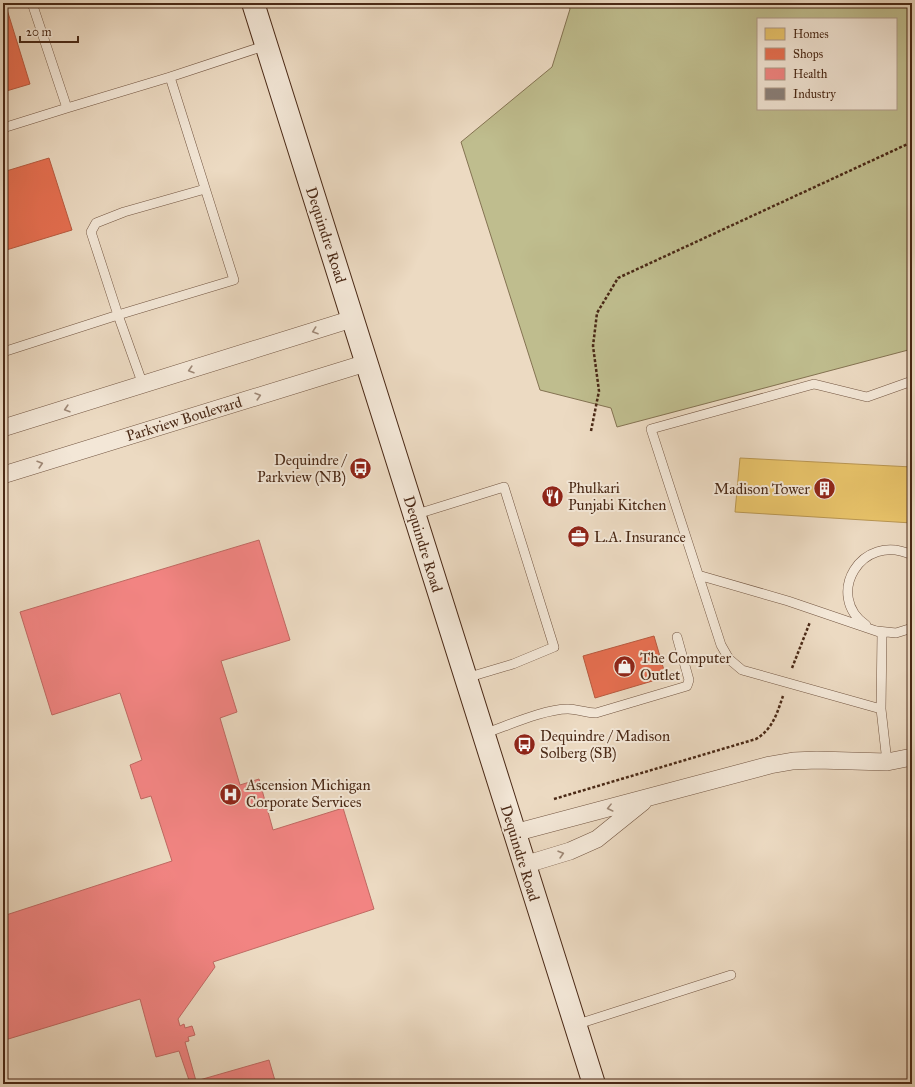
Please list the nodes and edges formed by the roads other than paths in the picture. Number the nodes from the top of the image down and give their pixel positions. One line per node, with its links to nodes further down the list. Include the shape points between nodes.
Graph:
1 (32, 3): 5 (lane)
2 (253, 3): 3 (main road, Dequindre Road)
3 (266, 45): 4 (lane); 9 (main road, Dequindre Road)
4 (170, 77): 5 (lane); 7 (lane)
5 (67, 108): 6 (lane)
6 (3, 128)
7 (205, 189): 8 (lane, via 124,212 96,223 91,232); 8 (lane, via 234,280)
8 (118, 316): 10 (lane); 13 (lane)
9 (352, 319): 11 (main road, Dequindre Road); 13 (street, one-way to 13)
10 (3, 352)
11 (366, 363): 15 (street, Parkview Boulevard, one-way to 11); 16 (main road, Dequindre Road)
12 (912, 381): 18 (lane, via 867,397 814,384 651,429)
13 (143, 385): 14 (street, one-way to 14)
14 (3, 428)
15 (3, 475)
16 (414, 515): 22 (main road, Dequindre Road); 22 (lane, via 504,487 554,647 513,664)
17 (912, 555): 20 (lane, via 902,550 873,552 861,560 852,572 848,585 848,600 854,613 861,622)
18 (698, 575): 20 (lane, via 788,601); 23 (lane, via 721,645 729,660 742,670)
19 (912, 628): 20 (lane, via 896,634)
20 (882, 633): 23 (lane)
21 (677, 637): 24 (lane, via 688,680 687,686 596,713 570,709 555,711)
22 (465, 679): 24 (main road, Dequindre Road)
23 (881, 709): 26 (lane)
24 (483, 734): 28 (main road, Dequindre Road)
25 (912, 757): 26 (street)
26 (888, 762): 27 (street, via 793,761)
27 (647, 798): 28 (street, one-way to 28); 29 (street, one-way to 27, via 570,851 597,839)
28 (514, 833): 29 (main road, Dequindre Road)
29 (524, 865): 31 (main road, Dequindre Road)
30 (731, 975): 31 (lane)
31 (575, 1025): 32 (main road, Dequindre Road)
32 (594, 1084)

